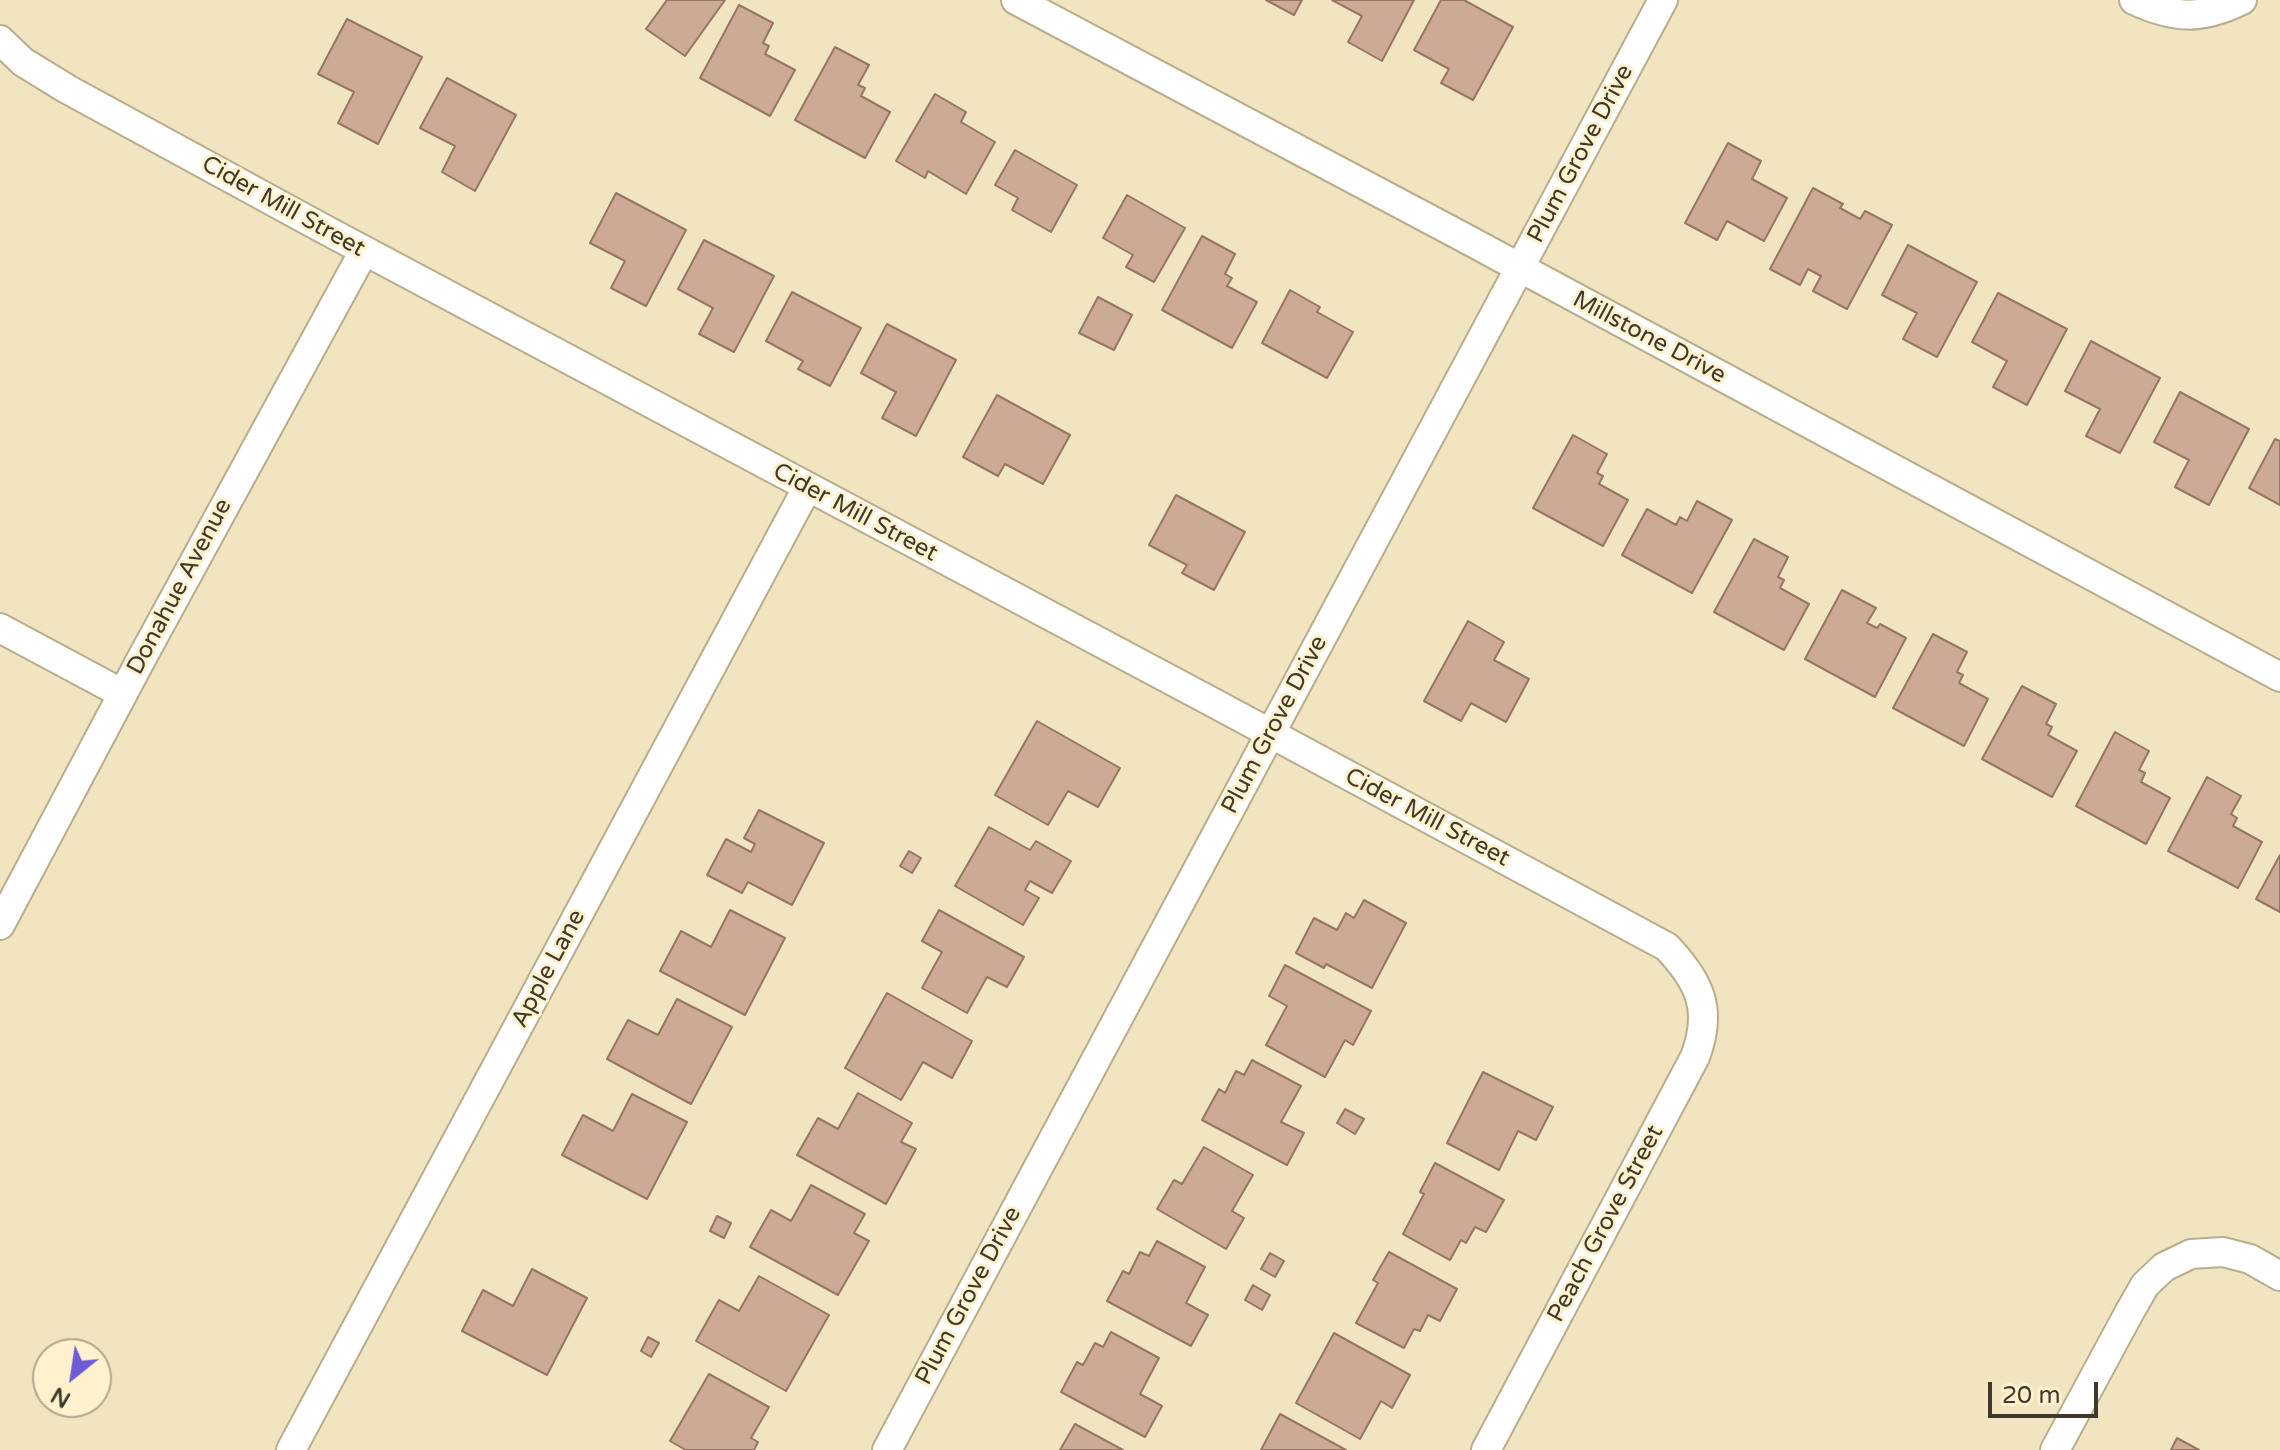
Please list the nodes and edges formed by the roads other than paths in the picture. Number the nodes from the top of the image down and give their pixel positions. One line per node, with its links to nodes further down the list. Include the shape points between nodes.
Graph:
1 (1016, 0): 7 (street, Millstone Drive)
2 (1663, 0): 7 (street, Plum Grove Drive)
3 (2134, 0): 4 (street, via 2183,16 2214,12)
4 (2242, 0)
5 (0, 40): 6 (street, Cider Mill Street, via 23,62 67,89)
6 (364, 251): 8 (street, Cider Mill Street); 11 (street, Donahue Avenue)
7 (1520, 267): 10 (street, Millstone Drive); 12 (street, Plum Grove Drive)
8 (807, 488): 12 (street, Cider Mill Street); 16 (street, Apple Lane)
9 (0, 628): 11 (street)
10 (2280, 677)
11 (123, 694): 13 (street, Donahue Avenue)
12 (1271, 734): 14 (street, Cider Mill Street, via 1667,947); 17 (street, Plum Grove Drive)
13 (0, 925)
14 (1700, 993): 18 (street, Peach Grove Street, via 1703,1038 1695,1057)
15 (2280, 1276): 19 (street, via 2250,1259 2223,1252 2191,1254 2164,1267 2145,1285)
16 (291, 1450)
17 (887, 1450)
18 (1486, 1450)
19 (2055, 1450)

